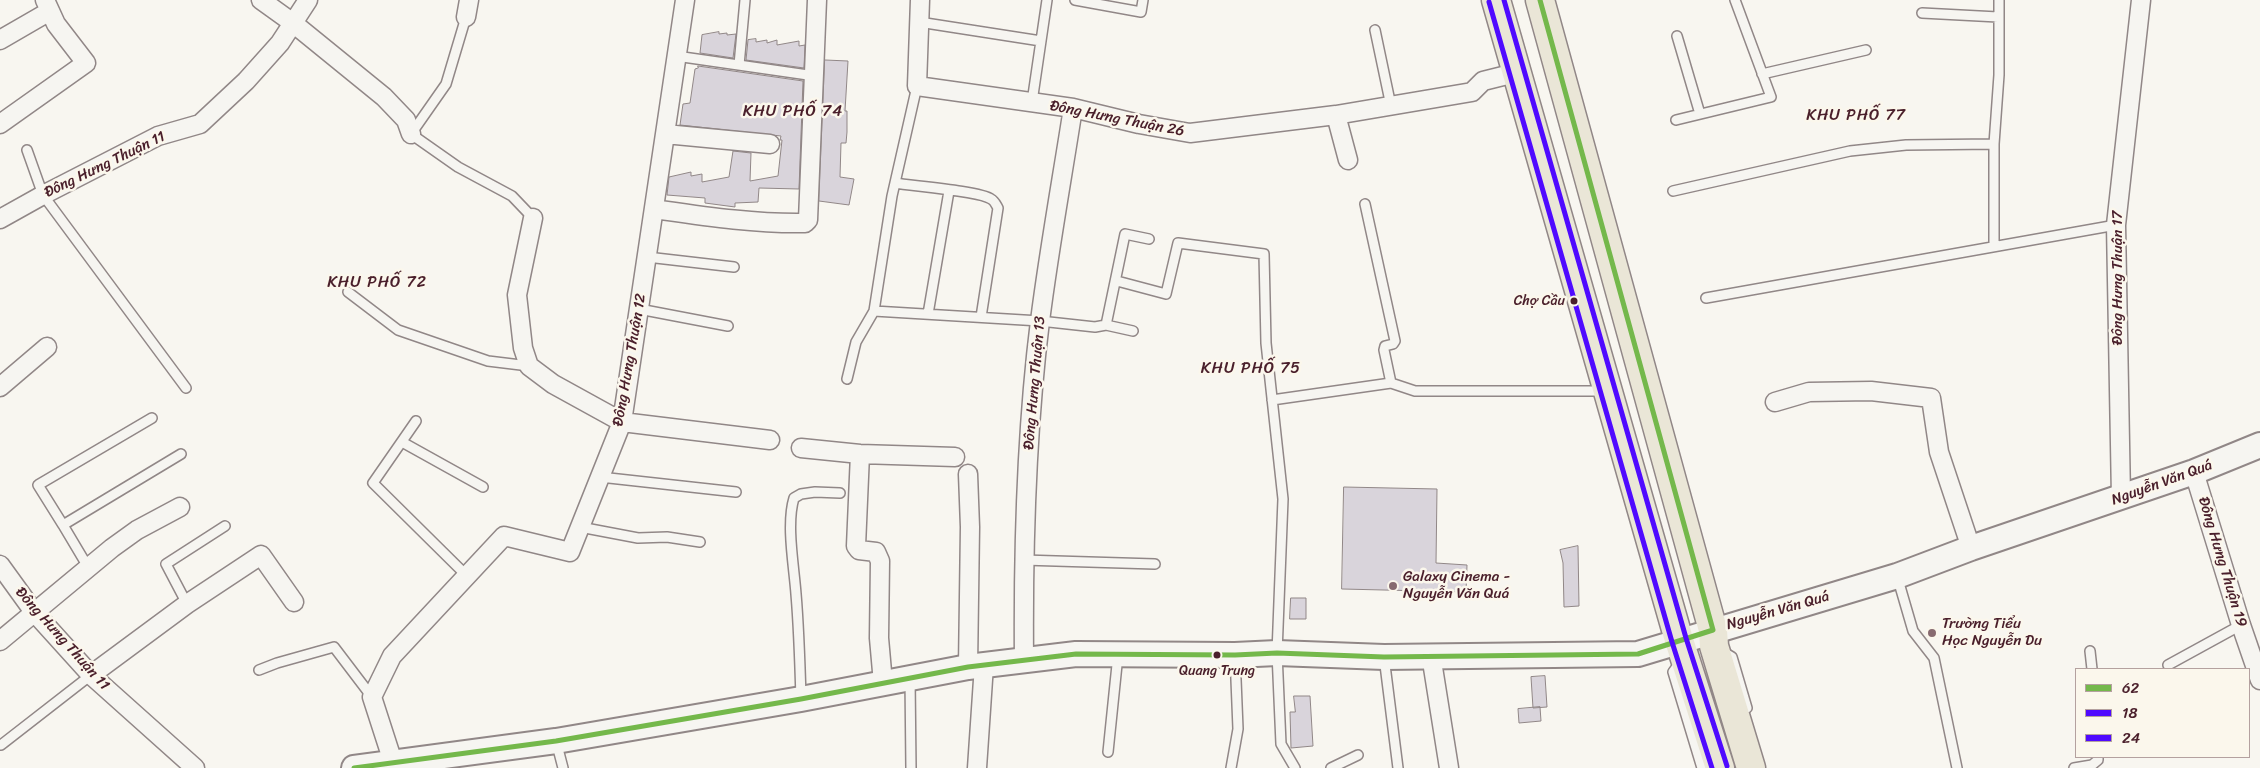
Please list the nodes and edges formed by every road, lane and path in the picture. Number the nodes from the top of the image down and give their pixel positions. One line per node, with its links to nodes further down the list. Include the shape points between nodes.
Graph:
1 (261, 0): 19 (street)
2 (308, 0): 19 (street, Đông Hưng Thuận 11)
3 (685, 0): 26 (street, Đông Hưng Thuận 12)
4 (745, 0): 27 (lane)
5 (817, 0): 30 (street)
6 (920, 0): 20 (street)
7 (1047, 0): 24 (lane)
8 (1075, 0): 9 (lane, via 1141,12)
9 (1143, 0)
10 (1496, 0): 28 (main road)
11 (1540, 0): 111 (main road)
12 (1735, 0): 29 (lane)
13 (1999, 0): 18 (lane)
14 (2141, 0): 53 (street, Đông Hưng Thuận 17)
15 (47, 5): 23 (street); 38 (street, via 56,24 86,63)
16 (468, 9): 39 (lane, via 446,84)
17 (1922, 13): 18 (lane)
18 (1998, 17): 42 (lane, via 1999,75)
19 (293, 22): 39 (street, via 384,97 406,120); 48 (street, Đông Hưng Thuận 11, via 280,43 246,81 200,124 158,136)
20 (919, 22): 24 (lane); 31 (street)
21 (1375, 30): 33 (lane)
22 (1677, 36): 35 (lane)
23 (0, 40)
24 (1041, 41): 32 (lane)
25 (1866, 50): 29 (lane)
26 (676, 56): 27 (lane); 40 (street, Đông Hưng Thuận 12)
27 (739, 65): 30 (lane)
28 (1515, 73): 33 (street, Đông Hưng Thuận 26, via 1484,81 1472,92); 75 (main road)
29 (1762, 74): 35 (lane, via 1771,97)
30 (815, 76): 50 (street, via 809,215 805,222 705,216)
31 (917, 86): 32 (street, Đông Hưng Thuận 26); 45 (lane)
32 (1032, 102): 34 (street, Đông Hưng Thuận 26)
33 (1391, 106): 36 (street, Đông Hưng Thuận 26)
34 (1072, 108): 36 (street, Đông Hưng Thuận 26, via 1190,134); 65 (street, Đông Hưng Thuận 13)
35 (1700, 114): 37 (lane)
36 (1336, 115): 44 (street)
37 (1676, 120)
38 (0, 124)
39 (411, 134): 51 (lane, via 458,167 512,196)
40 (665, 134): 41 (street); 50 (street, Đông Hưng Thuận 12)
41 (770, 144)
42 (1994, 144): 47 (lane, via 1906,145 1850,151); 55 (lane)
43 (27, 150): 48 (lane)
44 (1348, 160)
45 (895, 184): 46 (lane); 62 (lane)
46 (948, 191): 63 (lane); 64 (lane, via 989,198 998,208)
47 (1673, 191)
48 (42, 195): 52 (street, Đông Hưng Thuận 11); 74 (lane)
49 (1365, 204): 72 (lane, via 1395,342 1385,346 1384,350)
50 (654, 209): 56 (street, Đông Hưng Thuận 12)
51 (533, 218): 70 (street, via 517,295 523,348)
52 (0, 220)
53 (2116, 224): 55 (lane); 94 (street, Đông Hưng Thuận 17)
54 (1149, 240): 58 (lane, via 1125,234)
55 (1994, 246): 60 (lane)
56 (647, 257): 57 (lane); 61 (street, Đông Hưng Thuận 12)
57 (734, 267)
58 (1117, 281): 66 (lane); 76 (lane, via 1166,294 1178,243 1264,254 1266,343)
59 (348, 292): 70 (lane, via 398,330 488,360)
60 (1706, 298)
61 (639, 309): 67 (lane); 80 (street, Đông Hưng Thuận 12)
62 (874, 310): 63 (lane); 71 (lane, via 856,342)
63 (928, 314): 64 (lane)
64 (981, 318): 65 (lane)
65 (1040, 321): 66 (lane, via 1095,327); 101 (street, Đông Hưng Thuận 13)
66 (1106, 325): 68 (lane)
67 (728, 326)
68 (1133, 331)
69 (47, 347): 73 (street)
70 (529, 366): 80 (street, via 553,384)
71 (847, 378)
72 (1391, 383): 75 (lane, via 1415,391); 76 (lane)
73 (0, 387)
74 (186, 388)
75 (1608, 391): 113 (main road)
76 (1272, 400): 115 (lane, via 1283,499)
77 (1775, 402): 100 (street, via 1809,392 1871,391 1931,398 1938,452)
78 (152, 418): 96 (lane, via 38,485)
79 (416, 421): 82 (lane)
80 (622, 422): 81 (street); 90 (street, Đông Hưng Thuận 12)
81 (770, 440)
82 (402, 442): 91 (lane); 105 (lane, via 373,483)
83 (2260, 445): 88 (main road, Nguyễn Văn Quá)
84 (801, 448): 86 (street)
85 (181, 454): 96 (lane)
86 (860, 454): 87 (street); 128 (street, via 856,546 859,550 876,552 880,561 879,638)
87 (955, 456)
88 (2194, 472): 94 (main road, Nguyễn Văn Quá); 110 (street, Đông Hưng Thuận 19)
89 (968, 474): 122 (street)
90 (600, 477): 92 (lane); 98 (street, Đông Hưng Thuận 12)
91 (483, 487)
92 (736, 492)
93 (840, 493): 130 (lane, via 801,494 794,498 792,504)
94 (2121, 498): 100 (main road, Nguyễn Văn Quá)
95 (180, 507): 104 (street, via 137,530)
96 (63, 525): 104 (lane)
97 (225, 526): 108 (lane, via 166,564)
98 (580, 526): 99 (lane, via 638,538 667,537); 105 (street, Đông Hưng Thuận 12, via 570,552 504,536)
99 (700, 542)
100 (1971, 548): 106 (main road, Nguyễn Văn Quá)
101 (1023, 560): 102 (lane); 120 (street, Đông Hưng Thuận 13)
102 (1155, 564)
103 (0, 566): 109 (street, Đông Hưng Thuận 11)
104 (88, 567): 109 (street)
105 (466, 575): 129 (street, Đông Hưng Thuận 12, via 436,612 392,656)
106 (1897, 576): 111 (main road, Nguyễn Văn Quá); 151 (lane, via 1913,631 1934,658)
107 (294, 602): 108 (street, via 261,555)
108 (187, 604): 125 (street)
109 (34, 612): 112 (street); 125 (street, Đông Hưng Thuận 11)
110 (2241, 625): 121 (lane); 127 (street, Đông Hưng Thuận 19)
111 (1713, 638): 113 (main road, Nguyễn Văn Quá); 131 (lane, via 1732,657); 150 (main road)
112 (0, 641)
113 (1681, 648): 118 (main road, Nguyễn Văn Quá, via 1638,654); 148 (lane, via 1673,672); 149 (main road)
114 (2090, 651): 123 (lane)
115 (1277, 653): 117 (main road, Nguyễn Văn Quá); 119 (main road, Nguyễn Văn Quá); 144 (lane, via 1282,744)
116 (1118, 654): 117 (main road, Nguyễn Văn Quá); 120 (main road, Nguyễn Văn Quá, via 1076,654); 134 (lane)
117 (1235, 655): 143 (lane, via 1238,729)
118 (1431, 655): 119 (main road, Nguyễn Văn Quá); 147 (street)
119 (1384, 657): 146 (lane)
120 (1024, 660): 122 (main road, Nguyễn Văn Quá)
121 (2168, 665)
122 (976, 666): 126 (main road, Nguyễn Văn Quá); 142 (street)
123 (2092, 668)
124 (259, 670): 129 (lane, via 334,646)
125 (91, 675): 133 (lane); 138 (street, Đông Hưng Thuận 11)
126 (910, 678): 128 (main road, Nguyễn Văn Quá); 141 (lane)
127 (2260, 680)
128 (883, 683): 130 (main road, Nguyễn Văn Quá)
129 (372, 697): 137 (street)
130 (801, 699): 132 (main road, Nguyễn Văn Quá)
131 (1751, 722)
132 (556, 741): 137 (main road, Nguyễn Văn Quá); 140 (lane)
133 (1, 745)
134 (1108, 752)
135 (1358, 756): 145 (lane)
136 (2098, 758): 152 (lane, via 2092,765)
137 (393, 762): 139 (main road, Nguyễn Văn Quá)
138 (196, 768)
139 (354, 768)
140 (563, 768)
141 (910, 768)
142 (977, 768)
143 (1231, 768)
144 (1295, 768)
145 (1331, 768)
146 (1398, 768)
147 (1448, 768)
148 (1702, 768)
149 (1720, 768)
150 (1751, 768)
151 (1957, 768)
152 (2074, 768)

